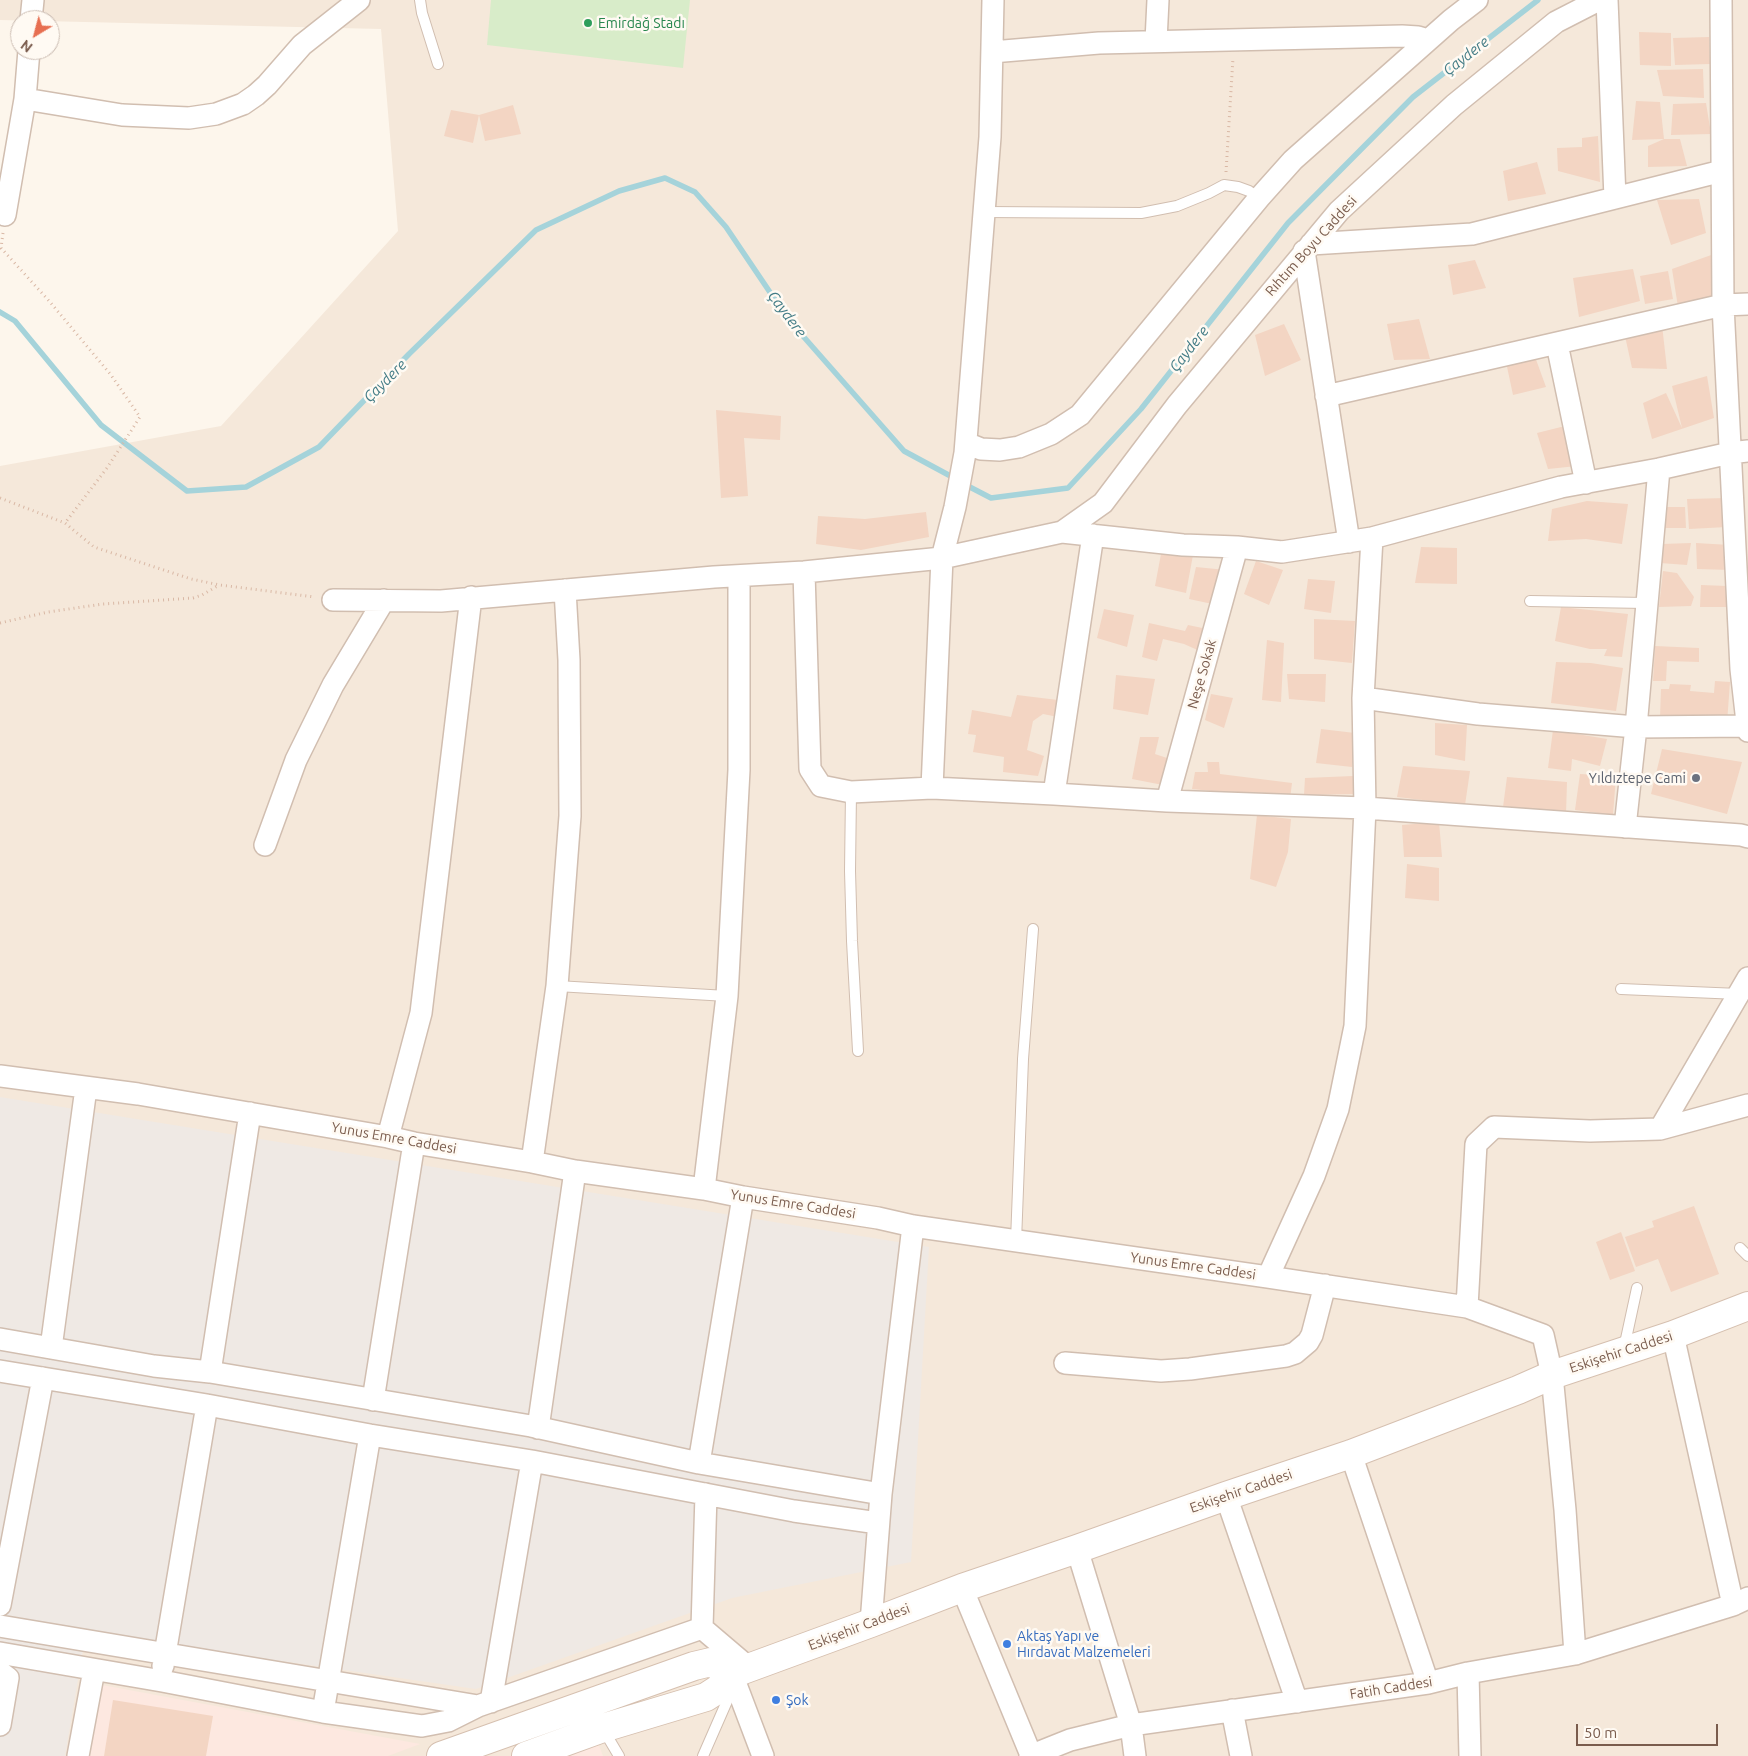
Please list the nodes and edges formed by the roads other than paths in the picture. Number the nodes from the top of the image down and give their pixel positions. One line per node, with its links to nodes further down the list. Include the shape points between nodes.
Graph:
1 (359, 0): 14 (street, via 302,45 256,95 243,104 216,114 189,118 122,115)
2 (420, 0): 13 (lane)
3 (993, 0): 11 (street)
4 (1158, 0): 10 (street)
5 (1477, 0): 9 (street)
6 (1599, 0): 20 (street, Rıhtım Boyu Caddesi, via 1556,22 1454,105 1339,211)
7 (1606, 0): 17 (street)
8 (1721, 0): 15 (street)
9 (1428, 40): 10 (street, via 1402,36); 16 (street, via 1293,160)
10 (1156, 41): 11 (street)
11 (992, 52): 18 (street)
12 (28, 60): 14 (street)
13 (438, 64)
14 (25, 99): 19 (street)
15 (1722, 171): 17 (street); 22 (street)
16 (1259, 198): 18 (lane, via 1249,191 1224,185 1177,206 1141,213); 25 (street, via 1080,415 1051,434 1019,447 1000,450)
17 (1615, 198): 20 (street, via 1472,234)
18 (984, 212): 25 (street)
19 (5, 214)
20 (1308, 248): 24 (street); 29 (street, Rıhtım Boyu Caddesi, via 1177,404 1103,503)
21 (1748, 304): 22 (street)
22 (1723, 305): 23 (street); 26 (street)
23 (1557, 344): 24 (street); 28 (street)
24 (1326, 396): 32 (street)
25 (965, 448): 34 (street)
26 (1739, 452): 27 (street); 43 (street)
27 (1658, 469): 28 (street); 42 (street)
28 (1586, 483): 31 (street)
29 (1062, 532): 30 (street); 34 (street)
30 (1093, 535): 33 (street, via 1183,545); 50 (street)
31 (1372, 538): 32 (street); 44 (street)
32 (1349, 542): 33 (street, via 1282,552)
33 (1238, 547): 51 (street, Neşe Sokak)
34 (942, 558): 35 (street); 48 (street)
35 (804, 572): 36 (street); 49 (street, via 810,768 821,786)
36 (739, 577): 37 (street); 60 (street, via 739,770)
37 (565, 590): 38 (street); 57 (street, via 570,816)
38 (471, 597): 40 (street, via 441,601); 67 (street, via 421,1013)
39 (333, 600): 40 (street)
40 (384, 600): 55 (street, via 333,685 300,752)
41 (1530, 601): 42 (lane)
42 (1646, 604): 46 (street)
43 (1745, 669): 45 (street)
44 (1363, 698): 46 (street, via 1478,714); 52 (street)
45 (1747, 726): 46 (street); 47 (street)
46 (1636, 728): 53 (street)
47 (1748, 731)
48 (932, 788): 49 (street); 50 (street)
49 (851, 792): 61 (lane, via 851,923)
50 (1054, 794): 51 (street)
51 (1167, 801): 52 (street)
52 (1365, 808): 53 (street); 77 (street, via 1355,1026 1350,1054 1338,1109 1317,1168)
53 (1625, 827): 54 (street)
54 (1748, 837)
55 (265, 845)
56 (1033, 929): 74 (lane, via 1023,1059)
57 (557, 986): 60 (lane); 69 (street)
58 (1743, 986): 59 (lane); 66 (street)
59 (1621, 988)
60 (727, 996): 71 (street)
61 (858, 1050)
62 (0, 1076): 63 (street, Yunus Emre Caddesi)
63 (86, 1088): 65 (street, Yunus Emre Caddesi); 84 (street)
64 (1748, 1105): 66 (street)
65 (250, 1113): 67 (street, Yunus Emre Caddesi); 88 (street)
66 (1660, 1129): 81 (street, via 1590,1131 1494,1127 1476,1144)
67 (388, 1137): 68 (street, Yunus Emre Caddesi)
68 (414, 1143): 69 (street, Yunus Emre Caddesi); 91 (street)
69 (532, 1162): 70 (street, Yunus Emre Caddesi)
70 (575, 1172): 71 (street, Yunus Emre Caddesi); 93 (street)
71 (704, 1189): 72 (street, Yunus Emre Caddesi)
72 (743, 1197): 73 (street, Yunus Emre Caddesi); 97 (street)
73 (913, 1226): 74 (street, Yunus Emre Caddesi); 99 (street)
74 (1016, 1241): 77 (street, Yunus Emre Caddesi)
75 (1740, 1248): 76 (lane)
76 (1748, 1256)
77 (1268, 1277): 78 (street, Yunus Emre Caddesi)
78 (1325, 1285): 81 (street, Yunus Emre Caddesi); 86 (street, via 1312,1335 1295,1353 1286,1356 1162,1371)
79 (1637, 1288): 85 (lane)
80 (1748, 1306): 82 (main road, Eskişehir Caddesi)
81 (1467, 1307): 89 (street, Yunus Emre Caddesi, via 1543,1334)
82 (1673, 1335): 85 (main road, Eskişehir Caddesi); 104 (street)
83 (0, 1338): 84 (street)
84 (51, 1348): 88 (street)
85 (1623, 1352): 89 (main road, Eskişehir Caddesi)
86 (1065, 1363)
87 (0, 1371): 90 (street)
88 (210, 1372): 91 (street)
89 (1552, 1375): 95 (main road, Eskişehir Caddesi); 111 (street)
90 (43, 1378): 92 (street); 105 (street)
91 (373, 1400): 93 (street)
92 (207, 1405): 94 (street); 110 (street)
93 (538, 1428): 97 (street)
94 (370, 1435): 96 (street); 117 (street)
95 (1351, 1454): 100 (main road, Eskişehir Caddesi); 118 (street)
96 (532, 1461): 98 (street); 120 (street)
97 (699, 1463): 99 (street)
98 (706, 1494): 101 (street); 108 (street)
99 (881, 1494): 101 (street)
100 (1226, 1496): 102 (main road, Eskişehir Caddesi); 119 (street)
101 (878, 1523): 106 (street)
102 (1078, 1549): 103 (main road, Eskişehir Caddesi); 124 (street)
103 (962, 1588): 106 (main road, Eskişehir Caddesi); 132 (street)
104 (1740, 1601): 111 (street, Fatih Caddesi)
105 (0, 1605)
106 (871, 1623): 113 (main road, Eskişehir Caddesi)
107 (0, 1626): 110 (street)
108 (702, 1628): 113 (street); 120 (street)
109 (0, 1653): 112 (street)
110 (165, 1653): 116 (street); 117 (street)
111 (1575, 1654): 115 (street, Fatih Caddesi)
112 (94, 1670): 116 (street); 126 (street)
113 (741, 1671): 125 (main road, Eskişehir Caddesi, via 706,1697); 127 (main road, via 711,1662 694,1666); 130 (lane); 131 (street)
114 (0, 1672): 123 (street, via 8,1678)
115 (1468, 1673): 118 (street, Fatih Caddesi); 135 (street)
116 (162, 1681): 122 (street)
117 (327, 1681): 120 (street); 122 (street)
118 (1428, 1683): 119 (street, Fatih Caddesi)
119 (1298, 1702): 121 (street, Fatih Caddesi)
120 (484, 1704): 122 (street, via 448,1721 422,1726)
121 (1232, 1710): 124 (street, Fatih Caddesi); 134 (street)
122 (323, 1712)
123 (0, 1725)
124 (1131, 1725): 132 (street, Fatih Caddesi, via 1070,1740); 133 (street)
125 (602, 1728): 128 (main road, Eskişehir Caddesi); 129 (lane)
126 (78, 1756)
127 (441, 1756)
128 (526, 1756)
129 (619, 1756)
130 (702, 1756)
131 (763, 1756)
132 (1031, 1756)
133 (1135, 1756)
134 (1241, 1756)
135 (1470, 1756)

